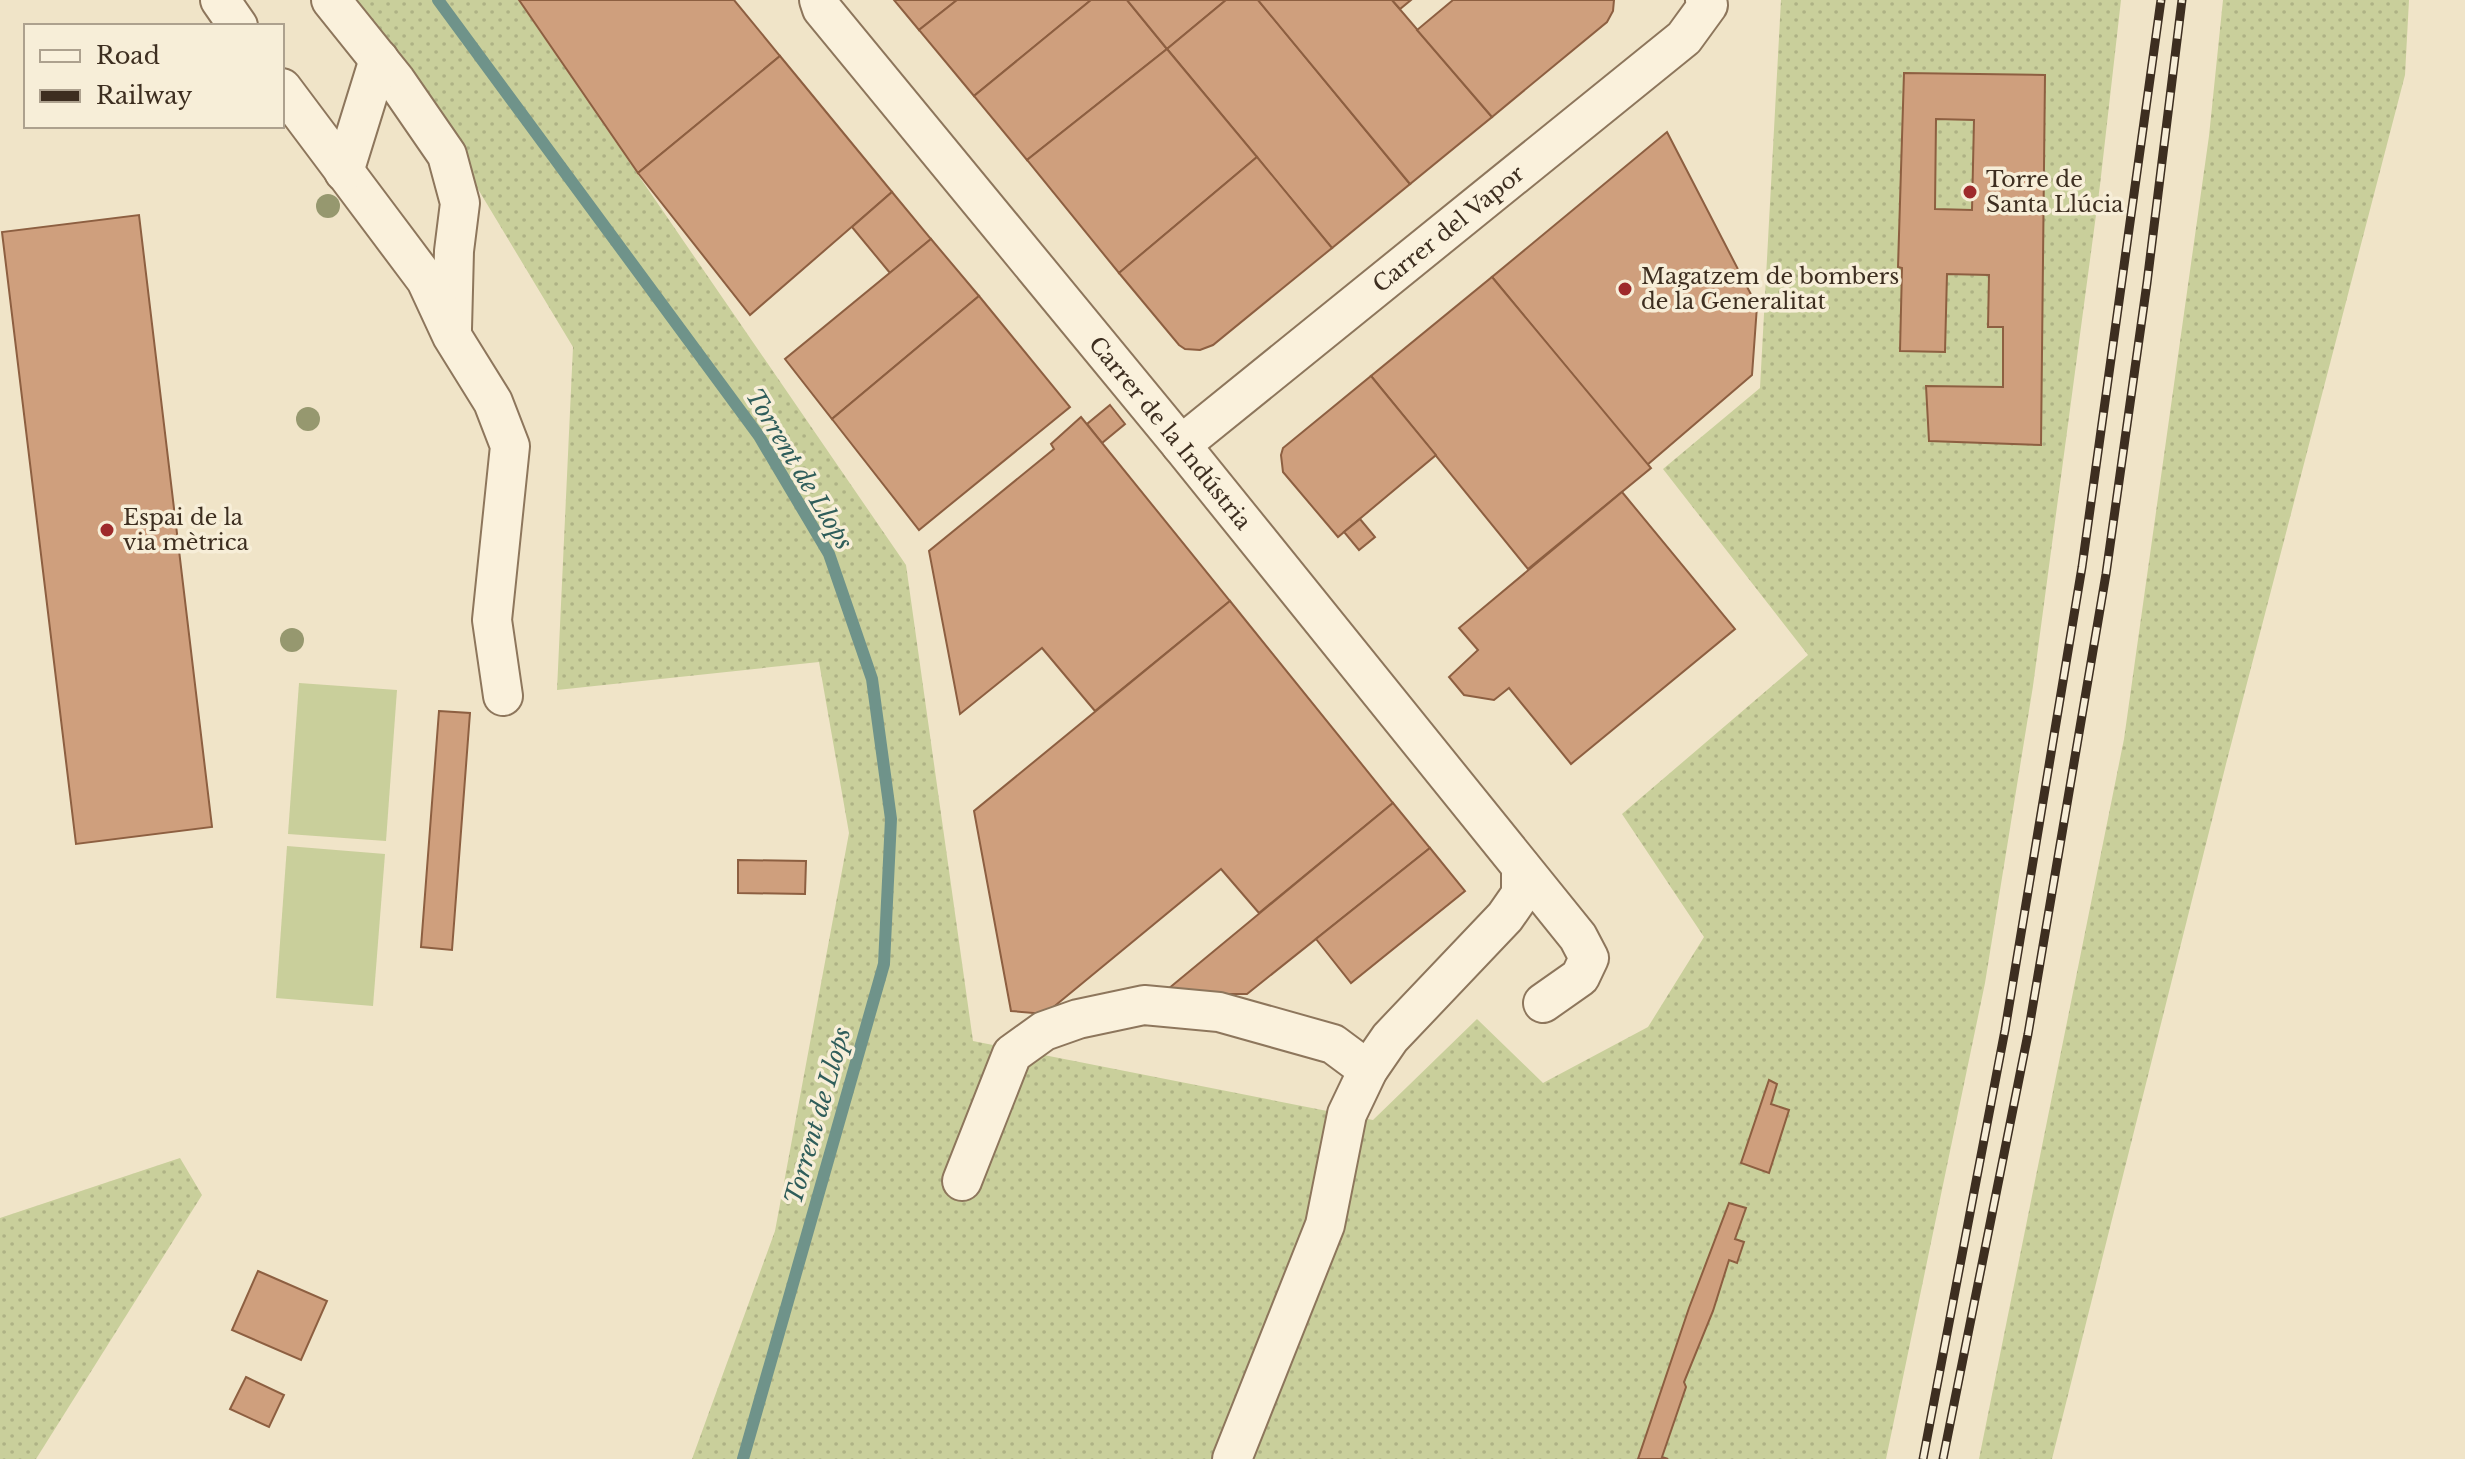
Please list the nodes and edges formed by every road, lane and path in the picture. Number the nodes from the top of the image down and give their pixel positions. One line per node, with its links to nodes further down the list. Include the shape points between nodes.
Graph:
1 (220, 0): 5 (street)
2 (331, 0): 6 (street)
3 (819, 0): 10 (street, Carrer de la Indústria)
4 (1706, 2): 10 (street, Carrer del Vapor, via 1684,38)
5 (237, 24)
6 (379, 59): 8 (street); 9 (street, via 447,155 460,203)
7 (284, 91): 8 (street)
8 (344, 172): 9 (street, via 426,280)
9 (452, 336): 11 (street, via 493,402 510,446 492,620)
10 (1181, 445): 12 (street, Carrer de la Indústria)
11 (503, 696)
12 (1521, 867): 13 (street, Carrer de la Indústria, via 1589,958 1580,977); 14 (street, via 1521,894 1505,917 1390,1038)
13 (1543, 1003)
14 (1368, 1070): 15 (street, via 1333,1044 1219,1012 1144,1005 1078,1019 1044,1031 1012,1054); 16 (street, via 1347,1114 1325,1225)
15 (962, 1181)
16 (1232, 1459)

